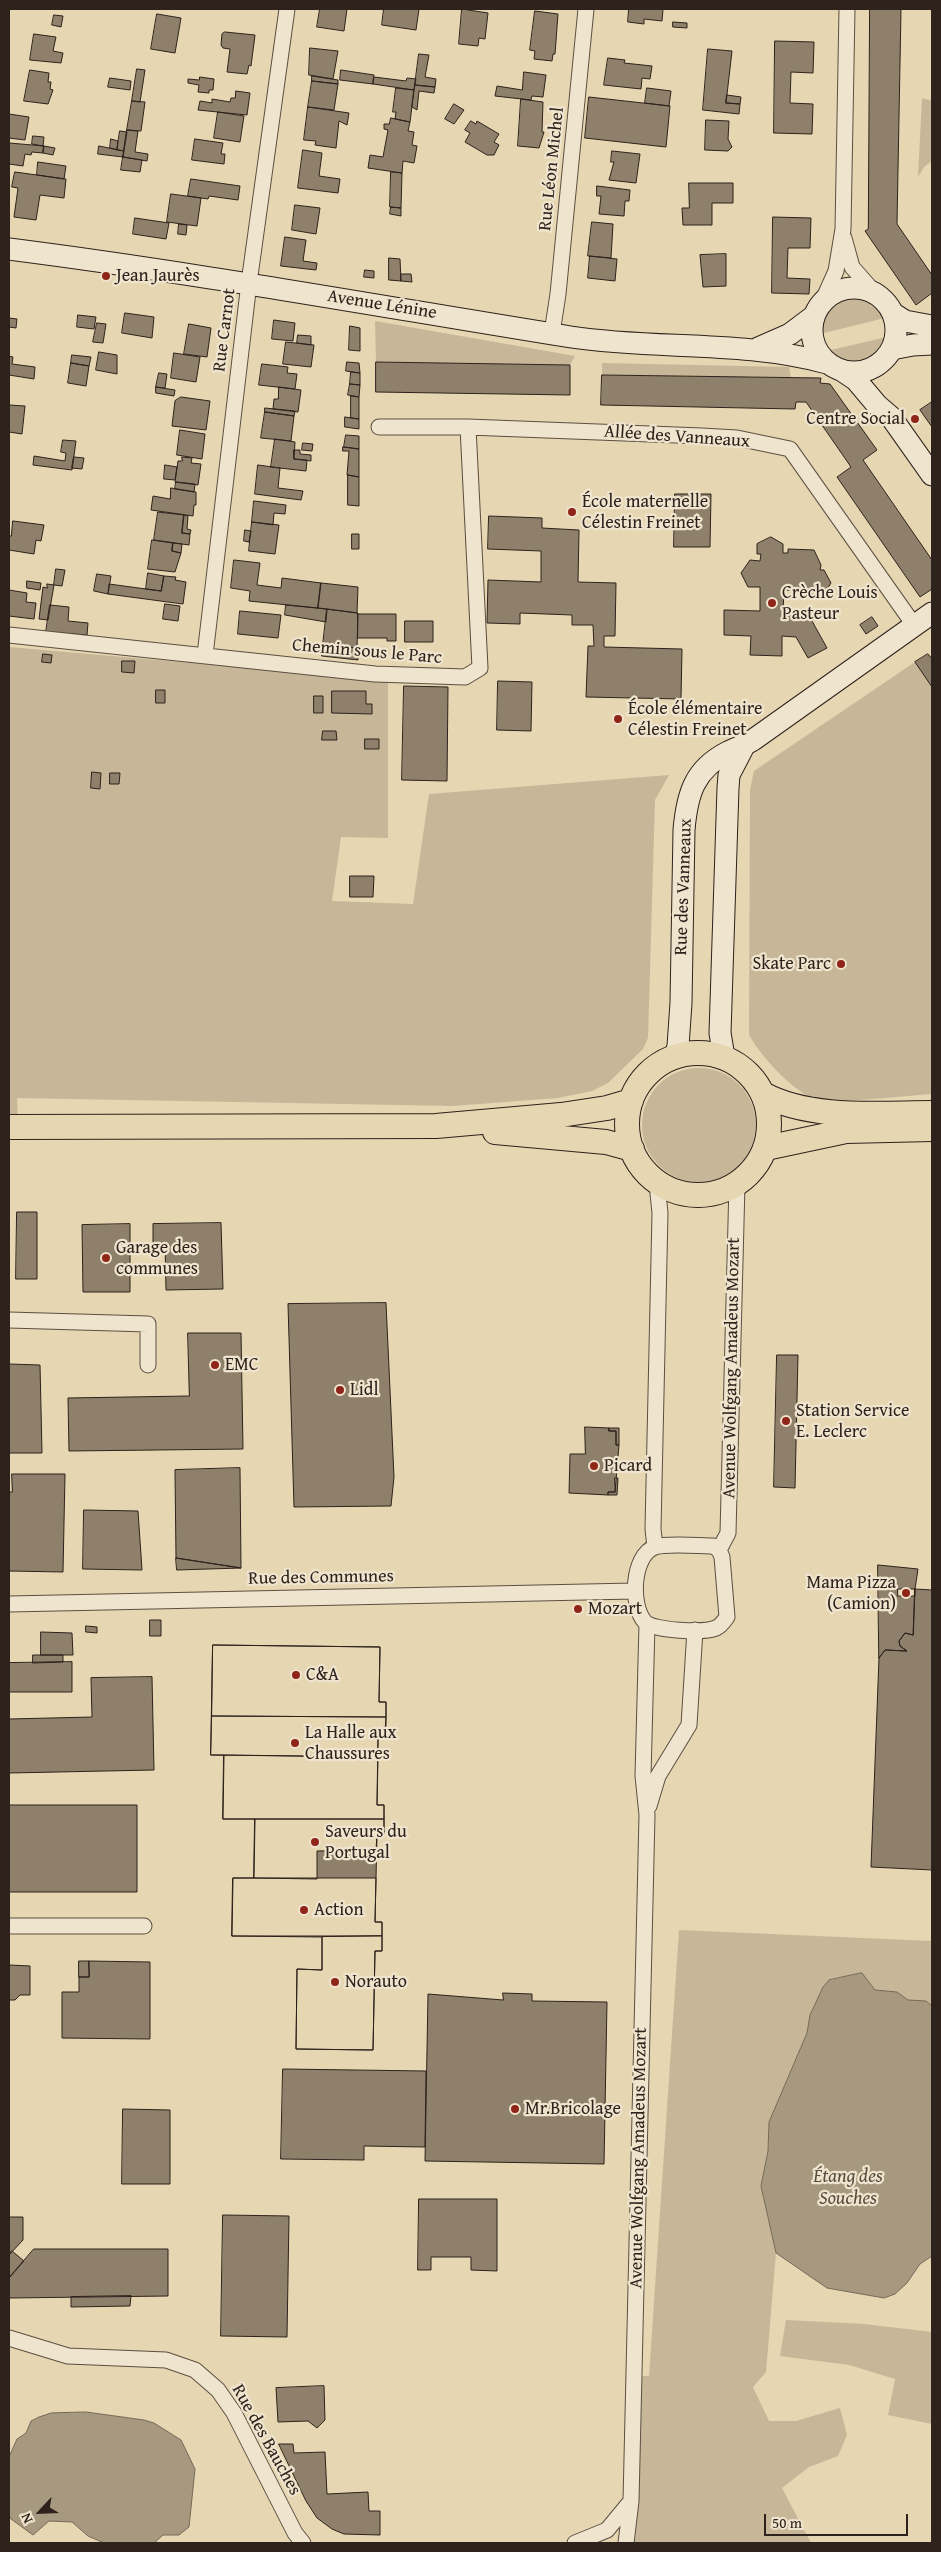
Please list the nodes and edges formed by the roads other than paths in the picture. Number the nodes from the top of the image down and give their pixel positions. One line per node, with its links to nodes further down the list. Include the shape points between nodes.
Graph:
1 (287, 9): 6 (street, Rue Carnot)
2 (586, 9): 11 (street, Rue Léon Michel)
3 (847, 9): 4 (street)
4 (843, 229): 7 (street, via 852,267); 8 (street, via 836,271)
5 (9, 249): 6 (street, Avenue Lénine)
6 (249, 283): 11 (street, Avenue Lénine); 23 (street, Rue Carnot)
7 (874, 292): 8 (street, via 851,287 838,290); 9 (street, via 887,302)
8 (818, 309): 13 (street, Avenue Lénine, via 790,334); 15 (street, via 813,341 816,349)
9 (894, 314): 10 (street, via 905,321); 14 (street, via 896,338)
10 (932, 326)
11 (552, 333): 13 (street, Avenue Lénine, via 590,339)
12 (932, 344): 14 (street, via 913,345)
13 (756, 348): 15 (street, Avenue Lénine, via 796,354)
14 (888, 354): 15 (street, via 865,371); 16 (street, via 879,376)
15 (834, 366): 16 (street, via 856,380)
16 (891, 417): 19 (street)
17 (379, 427): 18 (street, Allée des Vanneaux)
18 (468, 427): 21 (street, Allée des Vanneaux, via 728,438 790,449); 23 (street, Chemin sous le Parc, via 480,668 465,677 384,674)
19 (932, 475)
20 (932, 613): 21 (street, Rue des Vanneaux)
21 (914, 625): 24 (street, Rue des Vanneaux)
22 (9, 635): 23 (street, Chemin sous le Parc)
23 (205, 655)
24 (744, 746): 25 (street, Rue des Vanneaux, via 727,752 694,782 686,809 681,1003 678,1046); 26 (street, Rue des Vanneaux, via 729,774 728,788 720,1033)
25 (674, 1056): 26 (main road, via 700,1052); 28 (main road, via 645,1076)
26 (724, 1058): 27 (main road, via 745,1070)
27 (763, 1094): 29 (main road, via 780,1103 805,1108); 33 (main road, via 770,1118)
28 (631, 1101): 30 (main road, via 561,1115); 34 (main road, via 627,1124)
29 (932, 1113)
30 (436, 1126): 31 (main road); 34 (main road, via 606,1142)
31 (9, 1127)
32 (932, 1129): 33 (main road, via 846,1130)
33 (766, 1148): 36 (main road, via 755,1167)
34 (632, 1149): 35 (main road, via 647,1176)
35 (657, 1184): 36 (main road, via 677,1193 700,1195); 39 (street, via 660,1213)
36 (737, 1184): 40 (street, Avenue Wolfgang Amadeus Mozart, via 728,1533)
37 (9, 1320): 38 (street, via 148,1324)
38 (148, 1366)
39 (655, 1547): 40 (street, via 713,1546); 41 (street, via 646,1555 635,1576)
40 (719, 1550): 44 (street, via 727,1617 716,1628)
41 (634, 1591): 42 (street, Rue des Communes); 43 (street, via 641,1616)
42 (9, 1604)
43 (647, 1624): 44 (street, via 664,1629); 45 (street, Avenue Wolfgang Amadeus Mozart, via 642,1776)
44 (695, 1630): 45 (street, Avenue Wolfgang Amadeus Mozart, via 689,1725 658,1776)
45 (647, 1815): 49 (street, Avenue Wolfgang Amadeus Mozart)
46 (9, 1926): 47 (street)
47 (144, 1926)
48 (9, 2338): 50 (street, Rue des Bauches, via 68,2356 166,2360 195,2370 218,2390 234,2413)
49 (631, 2501): 51 (street, via 606,2530); 52 (street)
50 (303, 2543)
51 (576, 2543)
52 (626, 2543)

